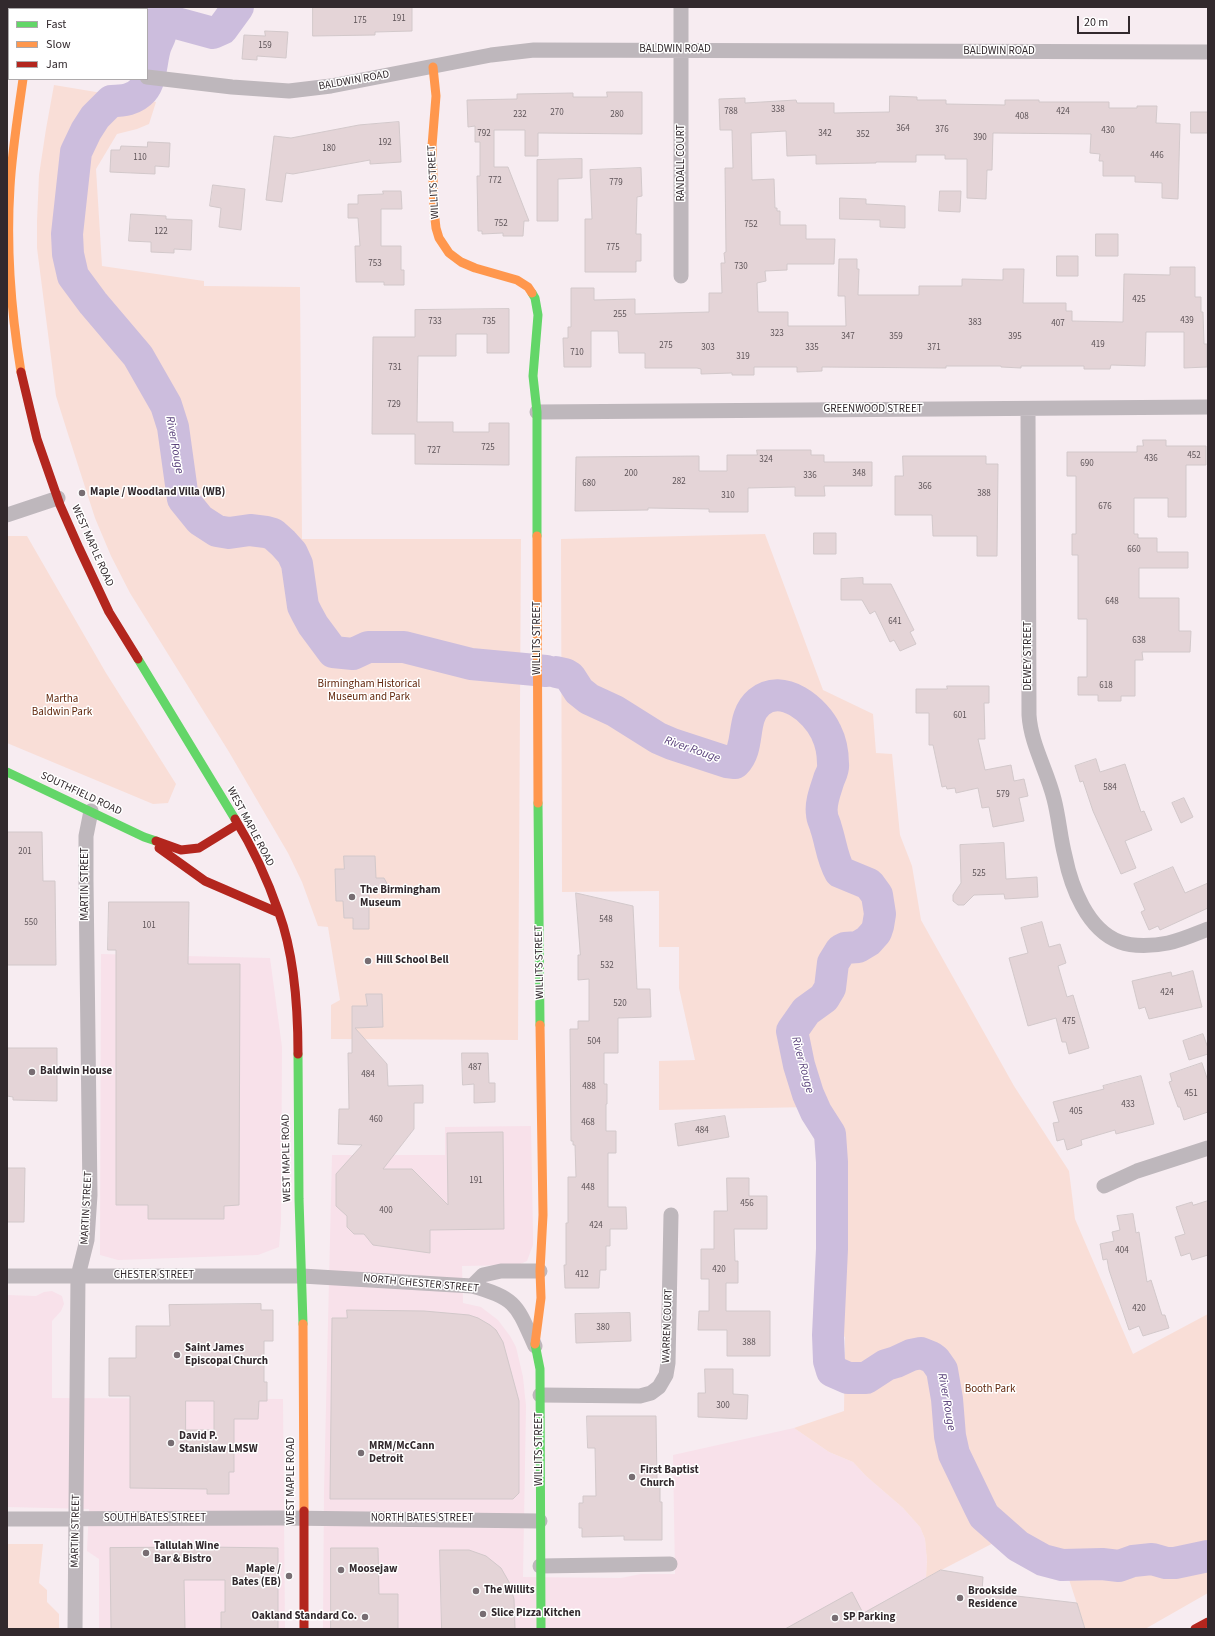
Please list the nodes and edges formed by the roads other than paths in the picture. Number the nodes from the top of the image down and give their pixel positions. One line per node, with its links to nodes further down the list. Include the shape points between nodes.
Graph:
1 (681, 7): 2 (street, RANDALL COURT)
2 (682, 50): 3 (street, BALDWIN ROAD); 4 (street, BALDWIN ROAD, via 534,50 491,55); 8 (street, RANDALL COURT)
3 (1208, 52)
4 (433, 67): 5 (street, BALDWIN ROAD, via 289,91); 12 (main road, WILLITS STREET, via 437,95 432,149 435,218 439,238 456,259 470,267 519,280 529,286 535,298 537,311 532,387)
5 (148, 77)
6 (23, 80): 7 (main road, WEST MAPLE ROAD)
7 (10, 152): 9 (main road, WEST MAPLE ROAD)
8 (681, 276)
9 (13, 359): 13 (main road, WEST MAPLE ROAD)
10 (1208, 407): 11 (street, GREENWOOD STREET)
11 (1028, 408): 12 (street, GREENWOOD STREET); 20 (street, DEWEY STREET, via 1029,723 1054,800 1064,856 1071,879 1085,910 1103,932 1120,942 1135,945 1167,943 1182,940)
12 (537, 412): 24 (main road, WILLITS STREET, via 537,698 543,1215)
13 (58, 498): 14 (street); 17 (main road, WEST MAPLE ROAD, via 90,575 109,612)
14 (7, 515)
15 (7, 772): 16 (main road, SOUTHFIELD ROAD)
16 (91, 811): 18 (main road, SOUTHFIELD ROAD); 26 (street, MARTIN STREET, via 86,836 90,1195 87,1240)
17 (238, 824): 18 (main road, SOUTHFIELD ROAD, via 199,848 181,850); 19 (main road, WEST MAPLE ROAD)
18 (144, 837): 19 (main road, SOUTHFIELD ROAD, via 205,880)
19 (279, 914): 27 (main road, WEST MAPLE ROAD, via 290,957 296,1017)
20 (1208, 929)
21 (1208, 1148): 22 (street, via 1137,1171)
22 (1104, 1186)
23 (671, 1215): 30 (street, WARREN COURT, via 669,1352 666,1375 659,1387 640,1396)
24 (540, 1271): 28 (street, via 501,1271 483,1275); 29 (main road, WILLITS STREET, via 541,1298)
25 (7, 1276): 26 (street, CHESTER STREET)
26 (78, 1276): 27 (street, CHESTER STREET); 33 (street, MARTIN STREET)
27 (302, 1276): 28 (street, NORTH CHESTER STREET); 32 (main road, WEST MAPLE ROAD)
28 (472, 1286): 29 (street, NORTH CHESTER STREET, via 490,1290 511,1302 519,1311)
29 (535, 1346): 30 (main road, WILLITS STREET, via 540,1369)
30 (540, 1395): 34 (main road, WILLITS STREET)
31 (7, 1519): 33 (street, SOUTH BATES STREET)
32 (304, 1519): 33 (street, SOUTH BATES STREET); 34 (street, NORTH BATES STREET); 39 (main road, WEST MAPLE ROAD)
33 (76, 1520): 38 (street, MARTIN STREET)
34 (540, 1521): 36 (main road, WILLITS STREET)
35 (670, 1564): 36 (street)
36 (540, 1566): 40 (main road, WILLITS STREET)
37 (1208, 1622): 41 (main road)
38 (75, 1629)
39 (304, 1629)
40 (541, 1629)
41 (1196, 1629)

